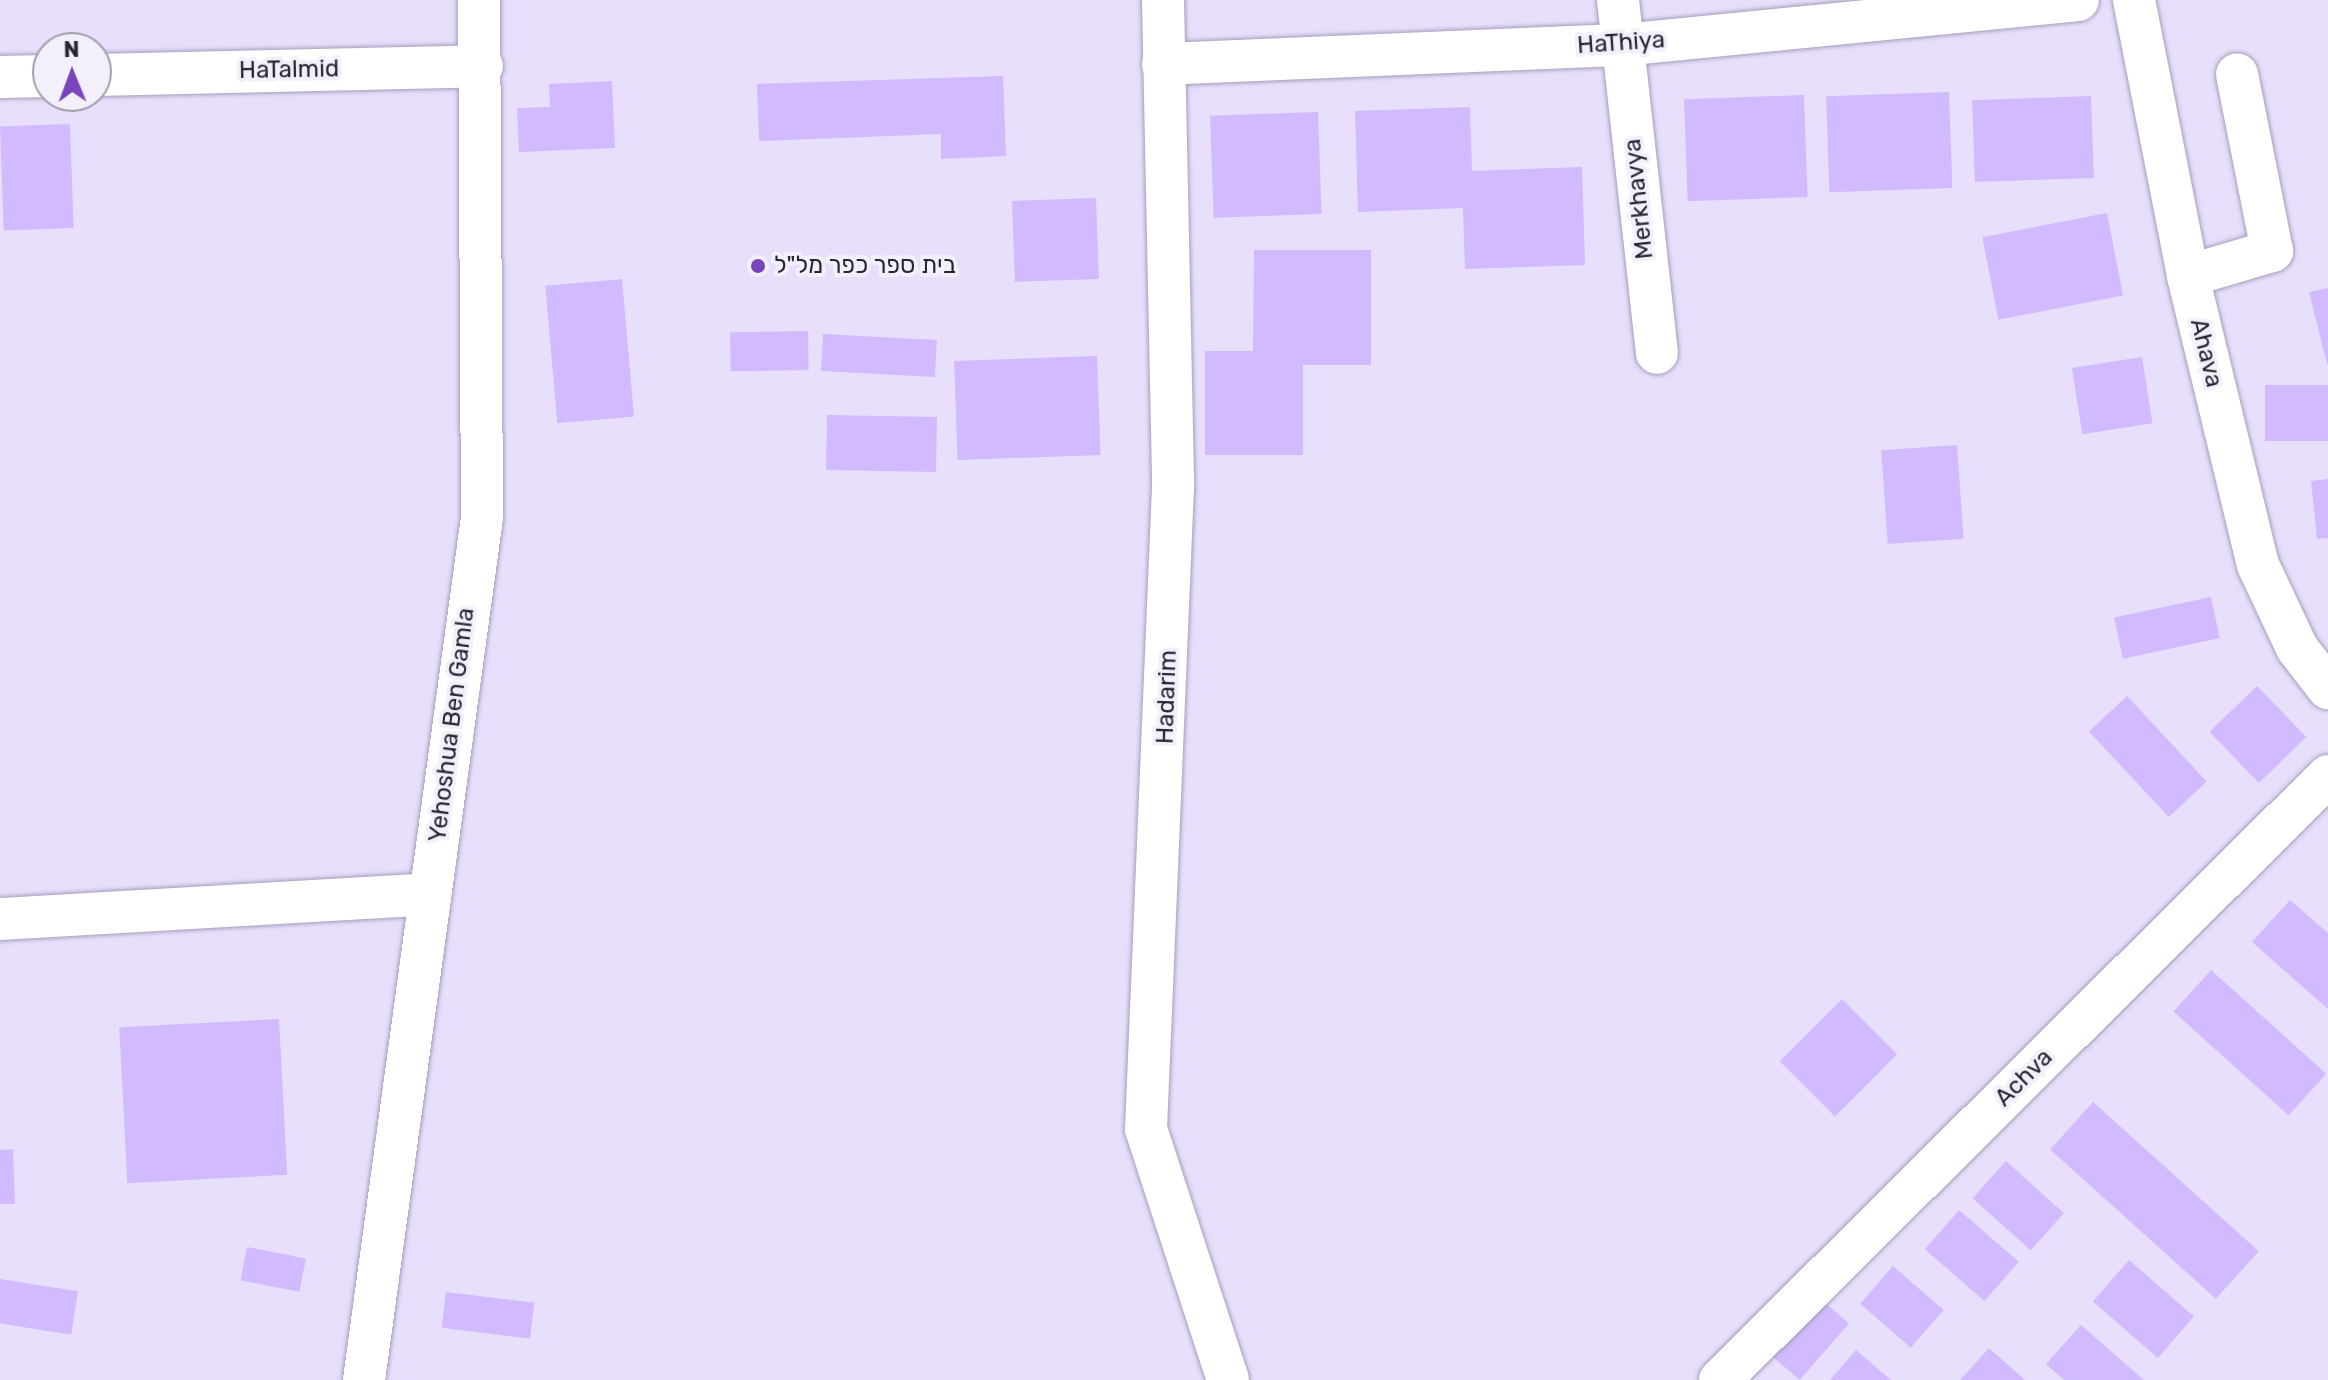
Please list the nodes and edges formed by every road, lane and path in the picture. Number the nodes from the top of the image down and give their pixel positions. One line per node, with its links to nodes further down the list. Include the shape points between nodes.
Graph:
1 (479, 0): 8 (street, Yehoshua Ben Gamla)
2 (1163, 0): 7 (street, Hadarim)
3 (1618, 0): 6 (street, Merkhavya)
4 (2078, 0): 6 (street, HaThiya)
5 (2134, 0): 13 (street, Ahava)
6 (1621, 45): 7 (street, HaThiya); 14 (street, Merkhavya)
7 (1163, 64): 19 (street, Hadarim, via 1173,487 1146,1129)
8 (482, 66): 10 (street, HaTalmid); 17 (street, Yehoshua Ben Gamla, via 482,517)
9 (2237, 74): 13 (street, via 2272,251)
10 (112, 75)
11 (32, 76): 12 (street)
12 (0, 77)
13 (2188, 276): 15 (street, Ahava, via 2258,565 2297,648)
14 (1657, 353)
15 (2328, 688)
16 (2328, 776): 21 (street, Achva)
17 (430, 894): 18 (street); 20 (street, Yehoshua Ben Gamla)
18 (0, 919)
19 (1223, 1378)
20 (364, 1380)
21 (1720, 1380)

